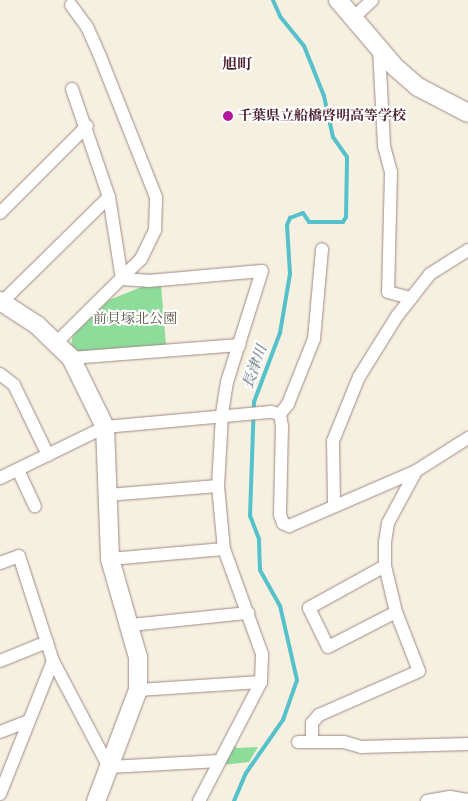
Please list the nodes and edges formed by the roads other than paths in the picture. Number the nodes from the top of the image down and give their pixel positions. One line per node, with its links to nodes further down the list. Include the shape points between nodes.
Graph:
1 (338, 0): 4 (street)
2 (372, 0): 4 (street)
3 (71, 5): 13 (street, via 93,41 156,197 156,230 141,259)
4 (353, 18): 5 (street)
5 (379, 49): 7 (street, via 418,87); 14 (street, via 384,146 392,172 388,292)
6 (72, 89): 8 (street)
7 (468, 113)
8 (87, 126): 9 (street); 10 (street)
9 (109, 197): 13 (street); 15 (street)
10 (0, 213)
11 (322, 249): 20 (street, via 314,339 288,404)
12 (468, 250): 14 (street, via 430,274)
13 (122, 279): 16 (street); 17 (street, via 148,281 262,271)
14 (411, 298): 30 (street, via 360,377 333,442)
15 (1, 302): 16 (street)
16 (56, 343): 18 (street)
17 (239, 344): 18 (street); 21 (street)
18 (71, 358): 22 (street)
19 (0, 374): 24 (street, via 14,386)
20 (280, 414): 21 (street); 30 (street, via 280,515 283,523 289,526)
21 (222, 415): 22 (street); 28 (street)
22 (105, 427): 24 (street); 29 (street)
23 (468, 438): 26 (street)
24 (48, 454): 25 (street)
25 (18, 470): 27 (street); 31 (street)
26 (416, 471): 30 (street); 35 (street, via 388,522)
27 (0, 478)
28 (218, 486): 29 (street); 32 (street)
29 (108, 496): 33 (street)
30 (334, 504)
31 (35, 506)
32 (224, 549): 33 (street); 37 (street)
33 (110, 559): 38 (street)
34 (0, 563): 39 (street, via 18,556)
35 (385, 566): 36 (street); 36 (street, via 309,608 328,647)
36 (396, 612): 46 (street, via 419,671 319,715 312,723)
37 (248, 613): 38 (street); 42 (street, via 262,654)
38 (131, 625): 43 (street, via 138,657)
39 (47, 642): 40 (street); 41 (street)
40 (0, 660)
41 (53, 661): 44 (street); 50 (street)
42 (261, 682): 43 (street); 49 (street)
43 (138, 690): 50 (street)
44 (29, 721): 45 (street); 51 (street)
45 (0, 732)
46 (312, 740): 47 (street); 48 (street, via 361,747)
47 (298, 742)
48 (468, 744)
49 (220, 760): 50 (street); 54 (street)
50 (109, 767): 53 (street)
51 (0, 794)
52 (468, 800): 55 (street, via 450,797)
53 (96, 801)
54 (199, 801)
55 (426, 801)

